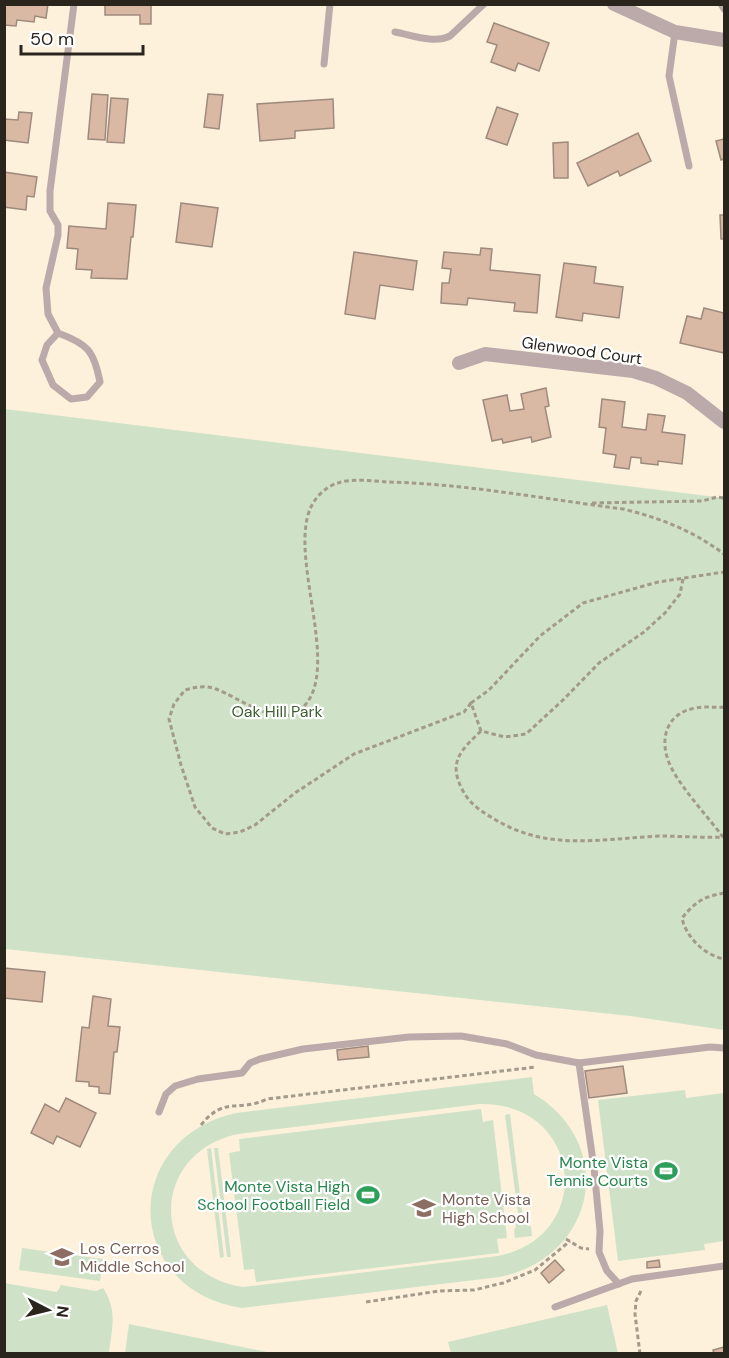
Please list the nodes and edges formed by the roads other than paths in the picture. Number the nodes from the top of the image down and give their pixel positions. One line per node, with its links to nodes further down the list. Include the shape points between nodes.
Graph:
1 (74, 4): 12 (lane, via 50,191 50,211 58,225 58,235 46,288 48,314)
2 (330, 4): 10 (lane)
3 (484, 4): 7 (lane, via 446,39)
4 (614, 4): 8 (street)
5 (721, 4): 6 (lane)
6 (724, 9)
7 (395, 32)
8 (675, 32): 9 (street); 11 (lane, via 669,76)
9 (724, 40)
10 (324, 64)
11 (689, 166)
12 (58, 333): 12 (lane, via 79,341 95,359 100,382 87,397 71,399 53,384 42,360 47,345)
13 (459, 363): 14 (street, Glenwood Court, via 485,354 633,371 687,393)
14 (724, 422)
15 (724, 1047): 16 (lane)
16 (579, 1063): 17 (lane, via 461,1036 409,1037 303,1049 260,1059 242,1072 174,1086); 19 (lane, via 594,1168 599,1252 607,1271)
17 (159, 1112)
18 (724, 1266): 19 (lane)
19 (619, 1284): 20 (lane)
20 (555, 1307)

